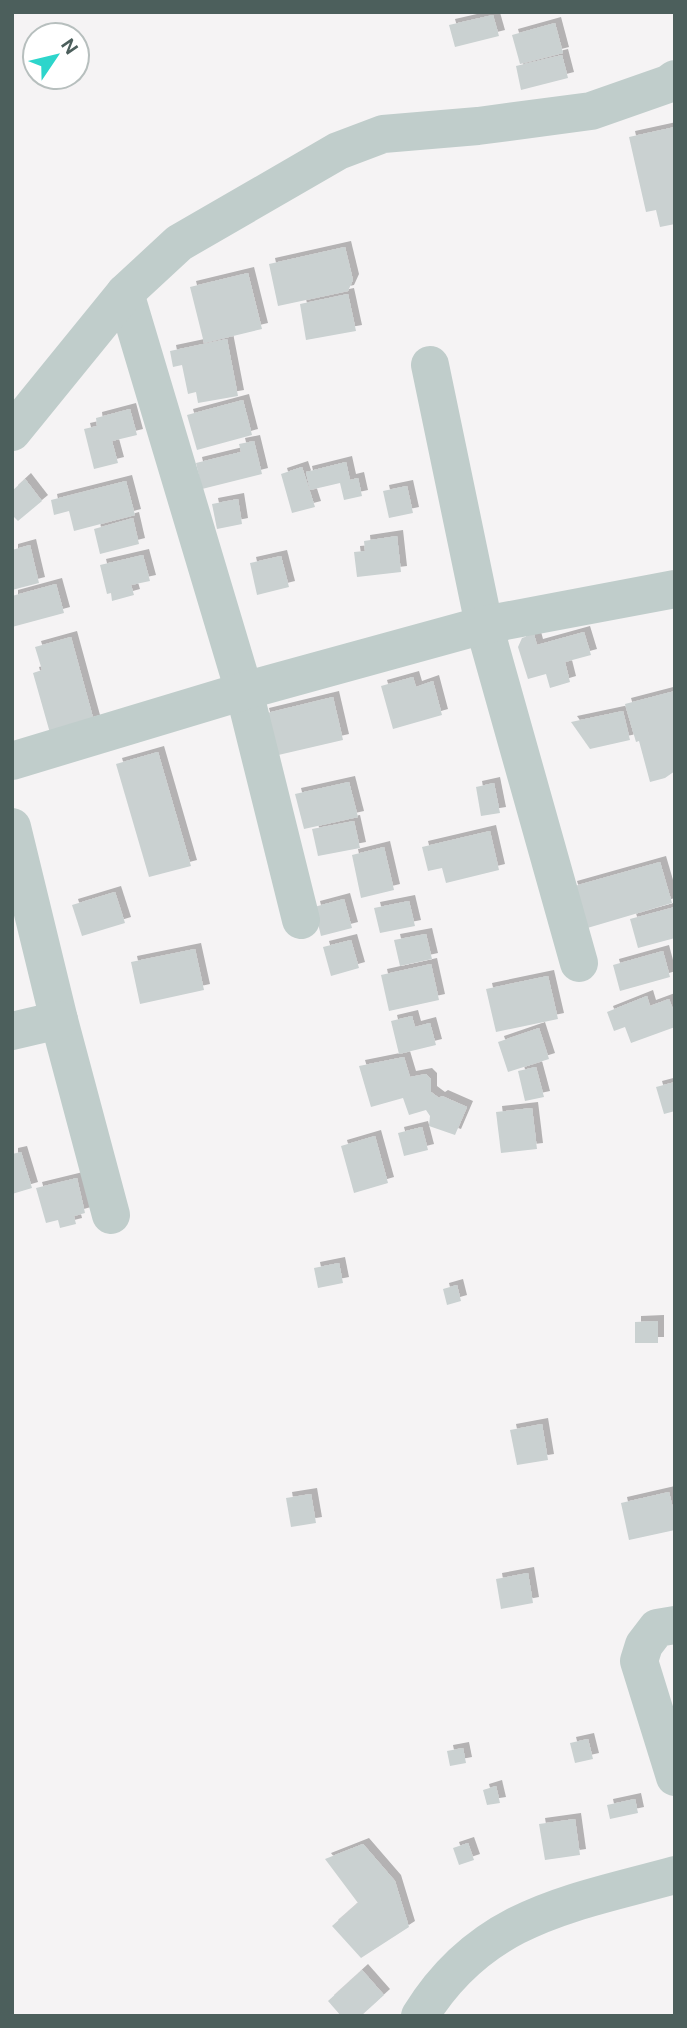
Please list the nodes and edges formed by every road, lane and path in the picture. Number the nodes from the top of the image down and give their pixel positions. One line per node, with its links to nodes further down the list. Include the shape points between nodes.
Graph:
1 (675, 79): 2 (street, via 591,111 383,134 338,151 179,243)
2 (125, 293): 4 (street); 7 (street)
3 (430, 365): 6 (street)
4 (12, 432)
5 (675, 589): 6 (street)
6 (484, 625): 7 (street); 11 (street)
7 (244, 691): 8 (street); 10 (street)
8 (12, 761)
9 (12, 827): 12 (street)
10 (301, 920)
11 (579, 963)
12 (59, 1020): 13 (street); 14 (street)
13 (12, 1031)
14 (111, 1215)
15 (675, 1625): 16 (street, via 657,1628 644,1644 639,1661)
16 (675, 1777)
17 (675, 1875): 18 (street, via 544,1911 508,1929 467,1958 437,1989)
18 (420, 2016)

